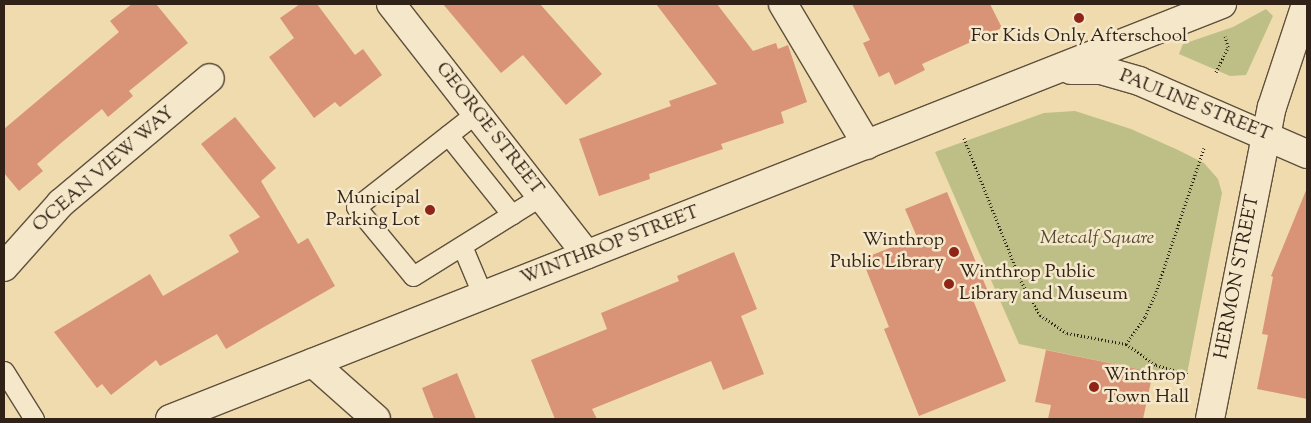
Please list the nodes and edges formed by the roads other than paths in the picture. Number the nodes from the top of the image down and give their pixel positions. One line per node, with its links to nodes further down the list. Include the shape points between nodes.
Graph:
1 (391, 4): 7 (main road, GEORGE STREET)
2 (783, 4): 10 (main road)
3 (1306, 4): 9 (main road, via 1276,90)
4 (1222, 16): 5 (main road)
5 (1050, 74): 9 (main road, PAULINE STREET, via 1087,69 1119,74); 10 (main road, WINTHROP STREET)
6 (210, 78): 16 (main road, OCEAN VIEW WAY, via 61,203)
7 (476, 113): 8 (lane); 12 (main road, GEORGE STREET)
8 (448, 135): 13 (lane); 14 (lane, via 356,207 414,276)
9 (1266, 136): 11 (main road, PAULINE STREET); 23 (main road, HERMON STREET)
10 (867, 145): 15 (main road, WINTHROP STREET)
11 (1307, 154)
12 (541, 196): 13 (lane); 15 (main road, GEORGE STREET)
13 (512, 214): 14 (lane)
14 (462, 246): 17 (lane)
15 (587, 255): 17 (main road, WINTHROP STREET)
16 (4, 267)
17 (483, 296): 18 (main road, WINTHROP STREET)
18 (313, 363): 20 (main road, WINTHROP STREET); 22 (main road)
19 (4, 371): 21 (lane)
20 (186, 416)
21 (34, 419)
22 (376, 419)
23 (1210, 419)

